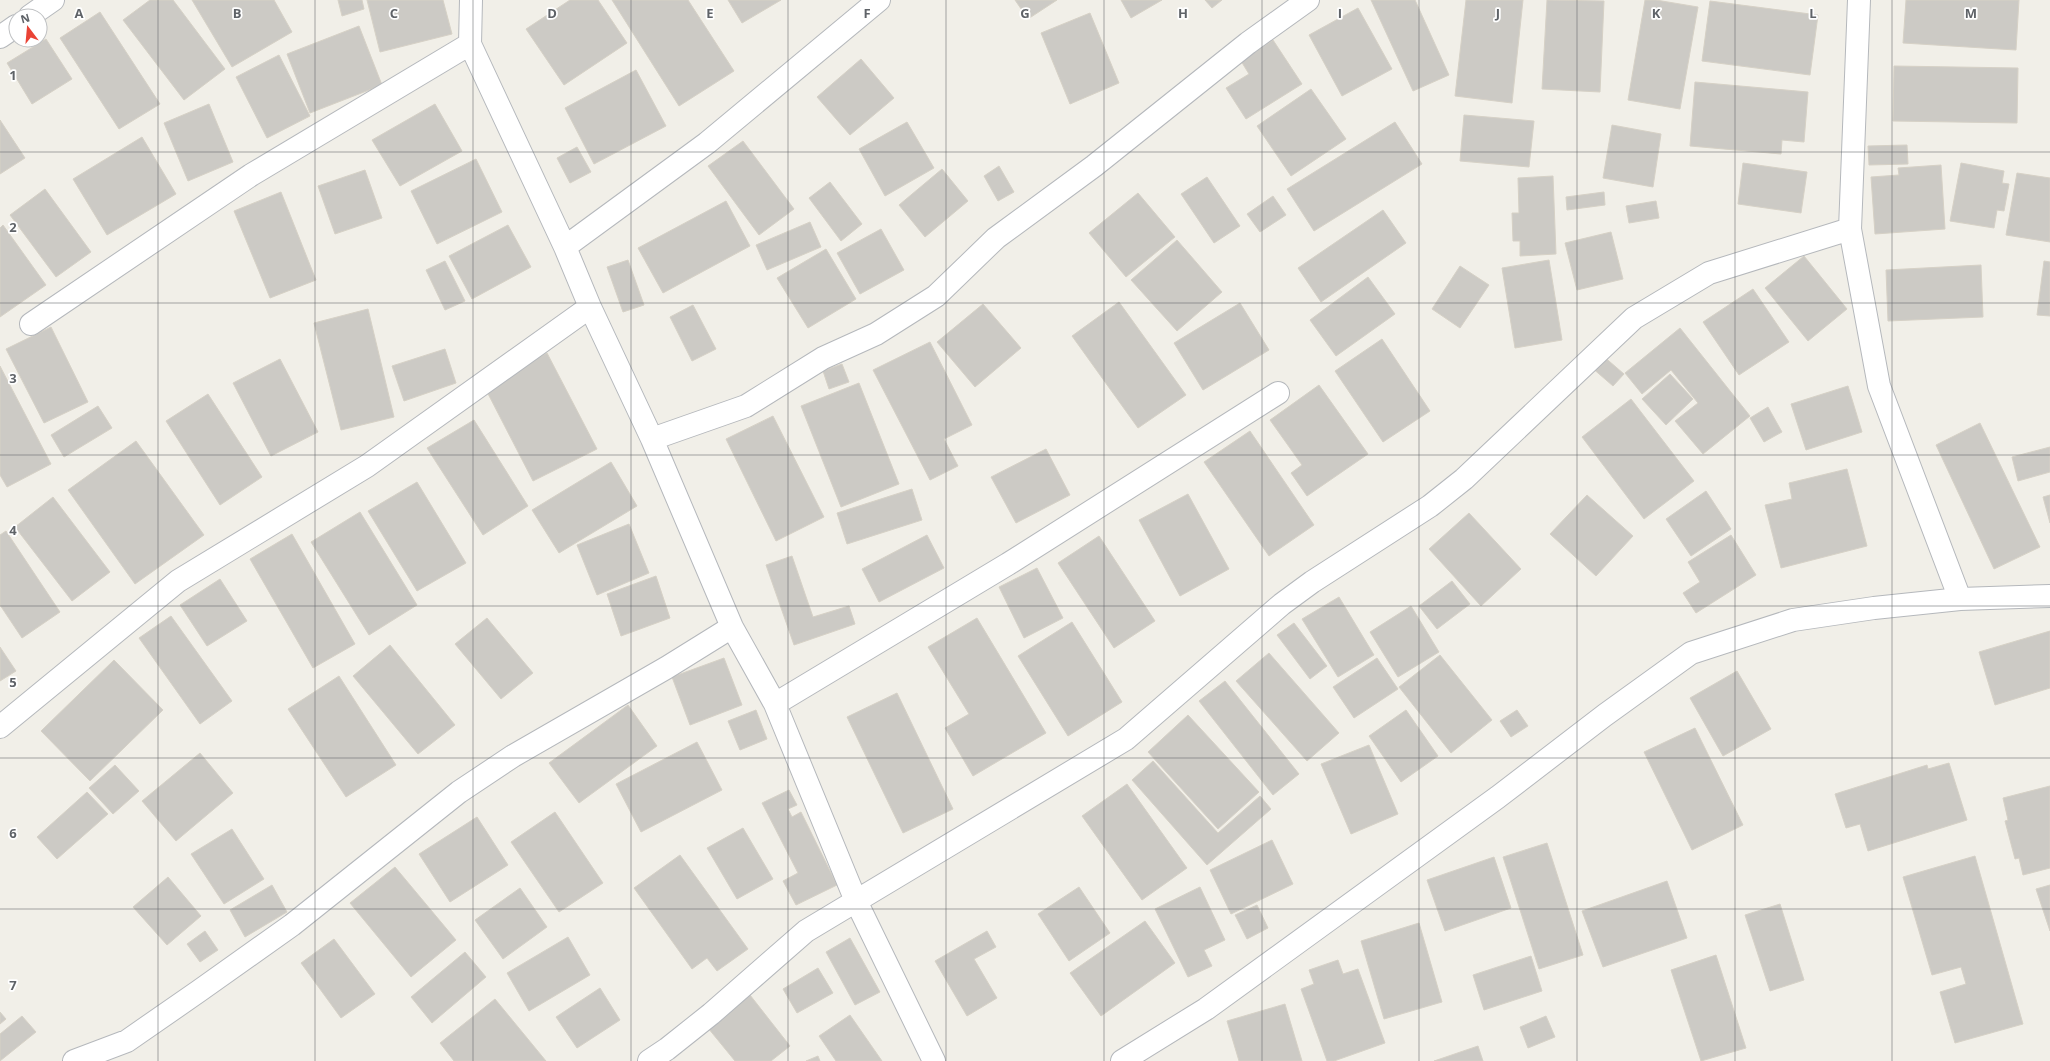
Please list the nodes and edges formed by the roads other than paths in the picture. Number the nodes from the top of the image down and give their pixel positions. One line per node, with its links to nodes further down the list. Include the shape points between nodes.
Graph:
1 (53, 0): 6 (street)
2 (471, 0): 7 (street)
3 (878, 0): 9 (street, via 707,143)
4 (1308, 0): 13 (street, via 1248,43 1094,166 996,238 936,296 876,334 823,358 746,406)
5 (1859, 0): 8 (street)
6 (42, 8)
7 (470, 44): 9 (street); 11 (street, via 251,175)
8 (1850, 229): 15 (street, via 1879,386); 19 (street, via 1709,273 1634,318 1464,479 1430,506 1282,604 1126,739)
9 (565, 248): 10 (street)
10 (590, 307): 13 (street); 18 (street, via 367,466 178,581)
11 (31, 324)
12 (1278, 393): 17 (street, via 1008,564)
13 (652, 439): 16 (street)
14 (2050, 596): 15 (street)
15 (1960, 599): 23 (street, via 1793,620 1690,653 1605,714 1498,797 1206,1009)
16 (732, 627): 17 (street); 20 (street, via 513,756 459,792 292,925 127,1041)
17 (775, 704): 19 (street)
18 (0, 727)
19 (856, 901): 21 (street, via 806,931 705,1018); 22 (street)
20 (74, 1061)
21 (650, 1061)
22 (934, 1061)
23 (1122, 1061)

